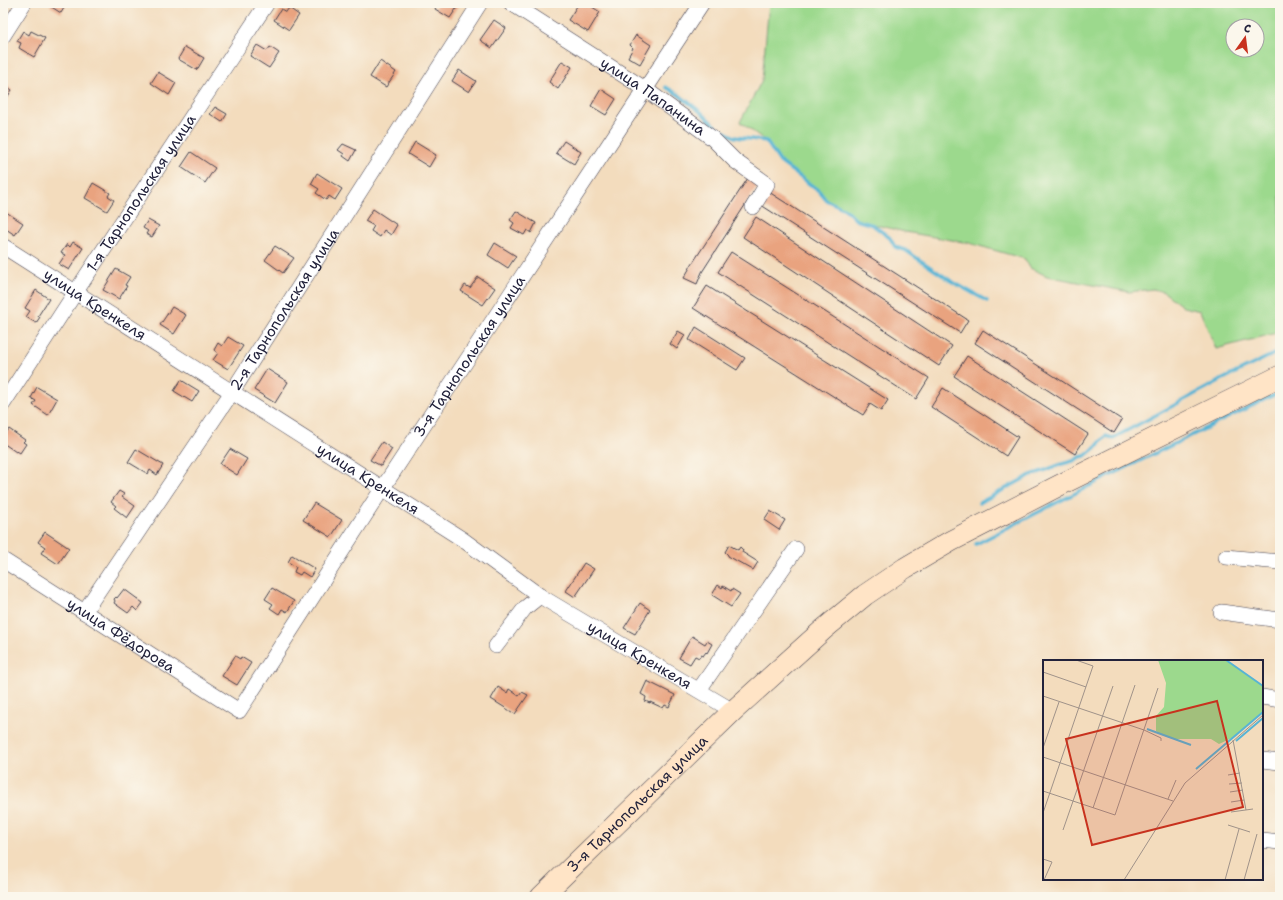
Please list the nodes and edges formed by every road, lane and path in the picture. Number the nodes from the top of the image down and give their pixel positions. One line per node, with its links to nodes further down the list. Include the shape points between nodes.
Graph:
1 (24, 3): 6 (street)
2 (267, 3): 10 (street, 1-я Тарнопольская улица)
3 (480, 3): 12 (street, 2-я Тарнопольская улица)
4 (511, 3): 7 (street, улица Папанина)
5 (702, 3): 7 (street, 3-я Тарнопольская улица)
6 (3, 36)
7 (645, 89): 8 (street, улица Папанина, via 712,138 735,162 767,184); 14 (street, 3-я Тарнопольская улица)
8 (753, 207)
9 (3, 246): 10 (street, улица Кренкеля)
10 (75, 293): 12 (street, улица Кренкеля); 13 (street, 1-я Тарнопольская улица)
11 (1280, 376): 27 (street, 3-я Тарнопольская улица, via 1060,484 905,568 824,629)
12 (232, 392): 14 (street, улица Кренкеля); 20 (street, 2-я Тарнопольская улица)
13 (3, 404)
14 (382, 489): 19 (street, улица Кренкеля, via 462,539); 28 (street, 3-я Тарнопольская улица)
15 (796, 549): 24 (street)
16 (1226, 557): 18 (street)
17 (3, 560): 20 (street, улица Фёдорова)
18 (1280, 562)
19 (540, 596): 23 (street, via 525,608); 24 (street, улица Кренкеля)
20 (84, 612): 28 (street, улица Фёдорова)
21 (1221, 612): 22 (street)
22 (1280, 620)
23 (496, 646)
24 (699, 690): 27 (street, улица Кренкеля)
25 (1263, 697): 26 (street)
26 (1280, 700)
27 (733, 711): 33 (street, 3-я Тарнопольская улица)
28 (240, 712)
29 (1263, 760): 30 (street)
30 (1280, 762)
31 (1263, 840): 32 (street)
32 (1280, 842)
33 (541, 897)

